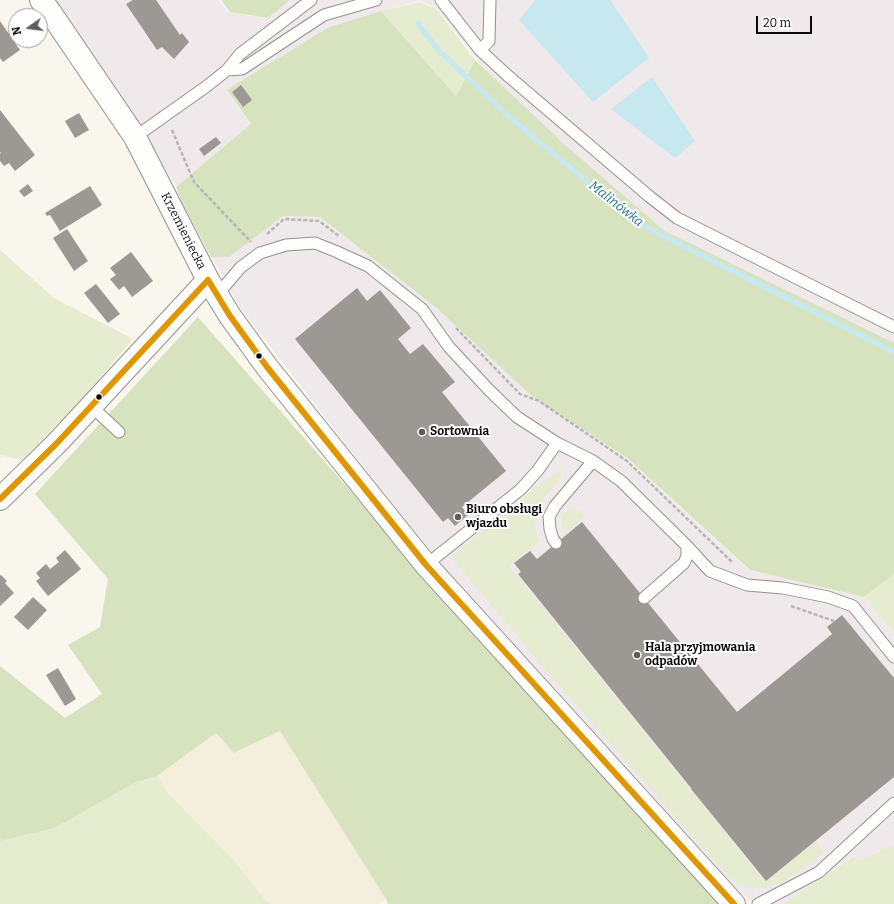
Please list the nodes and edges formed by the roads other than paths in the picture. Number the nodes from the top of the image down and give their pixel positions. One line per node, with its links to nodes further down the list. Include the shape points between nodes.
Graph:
1 (41, 0): 8 (street, Krzemieniecka)
2 (311, 0): 7 (lane, via 240,54)
3 (376, 0): 7 (lane, via 324,15 242,69)
4 (441, 0): 6 (lane)
5 (490, 0): 6 (lane, via 489,41)
6 (480, 50): 10 (lane, via 506,75 677,218)
7 (227, 70): 8 (lane)
8 (135, 137): 9 (street, Krzemieniecka)
9 (212, 288): 11 (street); 13 (lane, via 260,253 286,245 315,243 335,251 368,266 422,308 449,347 489,390 518,417); 18 (street, Krzemieniecka, via 267,367)
10 (894, 327)
11 (91, 406): 12 (lane); 15 (street)
12 (119, 432)
13 (557, 443): 14 (lane); 18 (lane, via 521,489)
14 (593, 461): 16 (lane, via 555,506 549,517 550,529); 17 (lane, via 621,481)
15 (0, 499)
16 (556, 543)
17 (687, 546): 19 (lane, via 684,563); 20 (lane, via 710,571 747,585 783,588 853,606)
18 (426, 565): 22 (street, Krzemieniecka)
19 (644, 598)
20 (894, 657)
21 (894, 804): 23 (lane, via 819,872)
22 (734, 904)
23 (758, 904)

